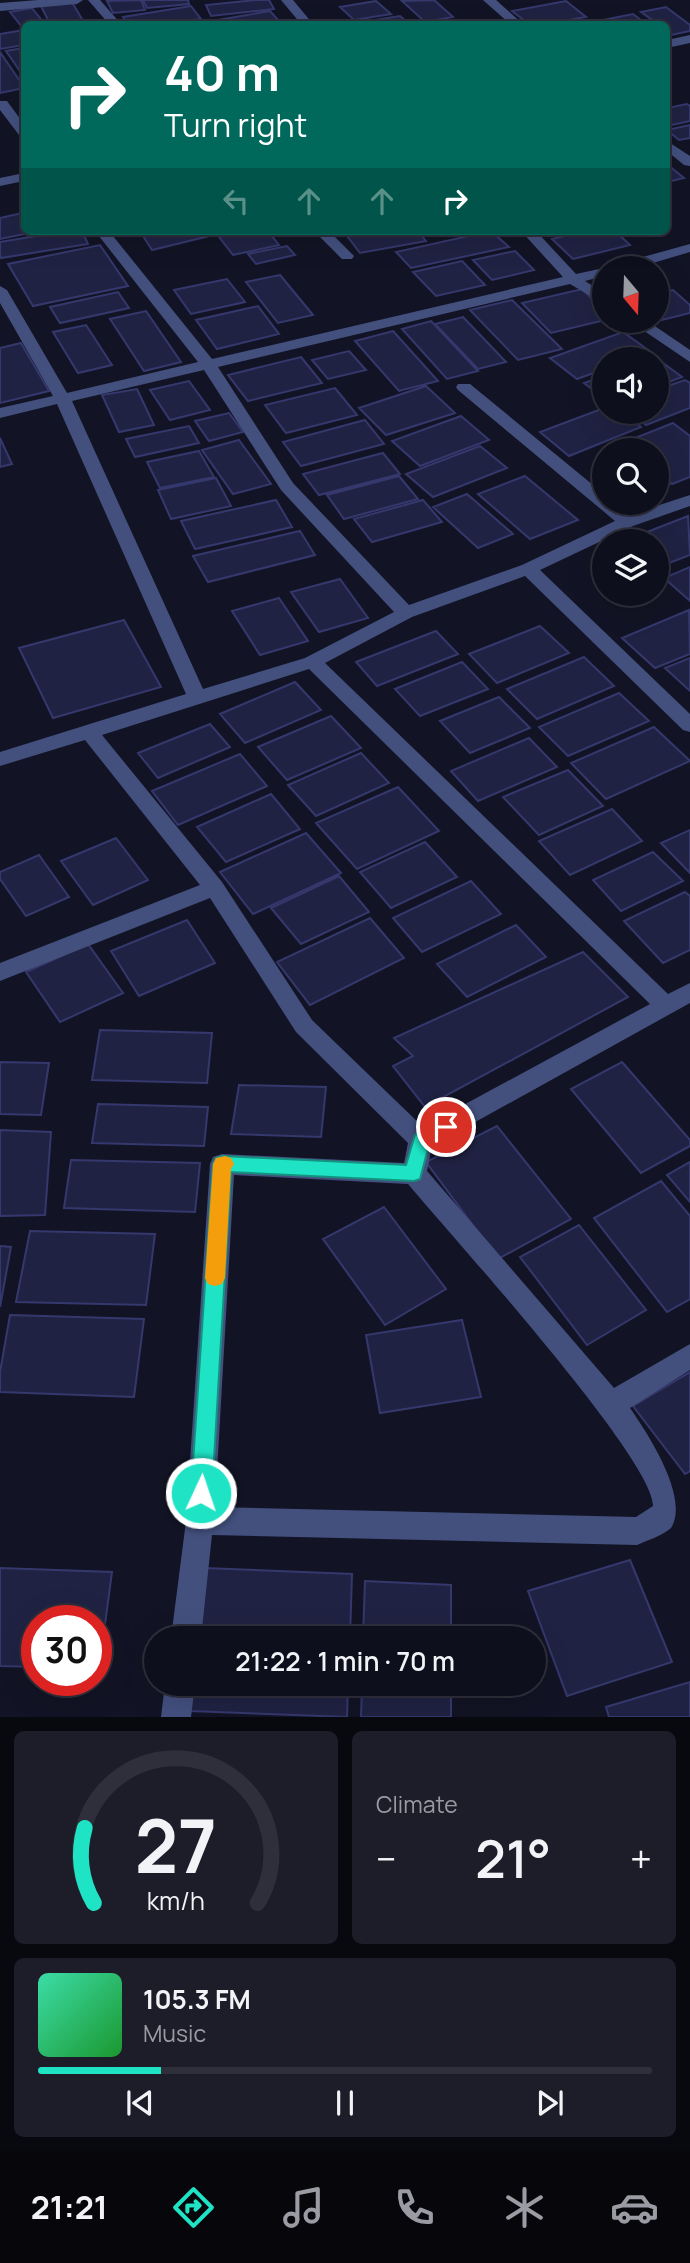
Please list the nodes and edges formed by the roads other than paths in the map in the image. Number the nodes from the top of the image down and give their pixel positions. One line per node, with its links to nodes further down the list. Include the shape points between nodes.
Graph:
1 (77, 0): 5 (street)
2 (94, 0): 6 (street)
3 (287, 0): 7 (street)
4 (489, 0): 8 (street)
5 (0, 7)
6 (112, 21)
7 (304, 21)
8 (514, 21)
9 (690, 39): 10 (street)
10 (670, 43)
11 (2, 104): 12 (street)
12 (21, 128)
13 (670, 147): 14 (street)
14 (688, 162)
15 (21, 178): 16 (street)
16 (0, 182)
17 (105, 235): 29 (street)
18 (325, 235): 21 (street)
19 (532, 235): 24 (street)
20 (690, 248): 22 (street)
21 (347, 256)
22 (662, 256)
23 (592, 275): 24 (street)
24 (574, 280): 26 (street); 29 (street)
25 (0, 290): 31 (street)
26 (592, 292)
27 (654, 333): 28 (street)
28 (690, 357)
29 (209, 365): 31 (street); 36 (street, via 287,486)
30 (464, 387): 34 (street)
31 (63, 399): 32 (street); 38 (street)
32 (0, 413)
33 (690, 500): 34 (street)
34 (627, 522): 35 (street)
35 (528, 569): 36 (street); 39 (street)
36 (406, 613): 37 (street)
37 (312, 662): 38 (street); 45 (street)
38 (197, 697): 40 (street)
39 (690, 724)
40 (89, 732): 41 (street); 42 (street)
41 (0, 759)
42 (214, 888): 43 (street); 46 (street, via 304,1026)
43 (0, 972)
44 (690, 992): 45 (street)
45 (666, 1006): 46 (street)
46 (421, 1140): 47 (street)
47 (414, 1174): 49 (street); 50 (street, via 222,1164)
48 (690, 1356): 49 (street)
49 (611, 1405): 50 (street, via 667,1493 668,1508 658,1521 637,1531)
50 (200, 1521): 51 (street)
51 (187, 1626)
52 (179, 1696): 53 (street)
53 (176, 1717)

